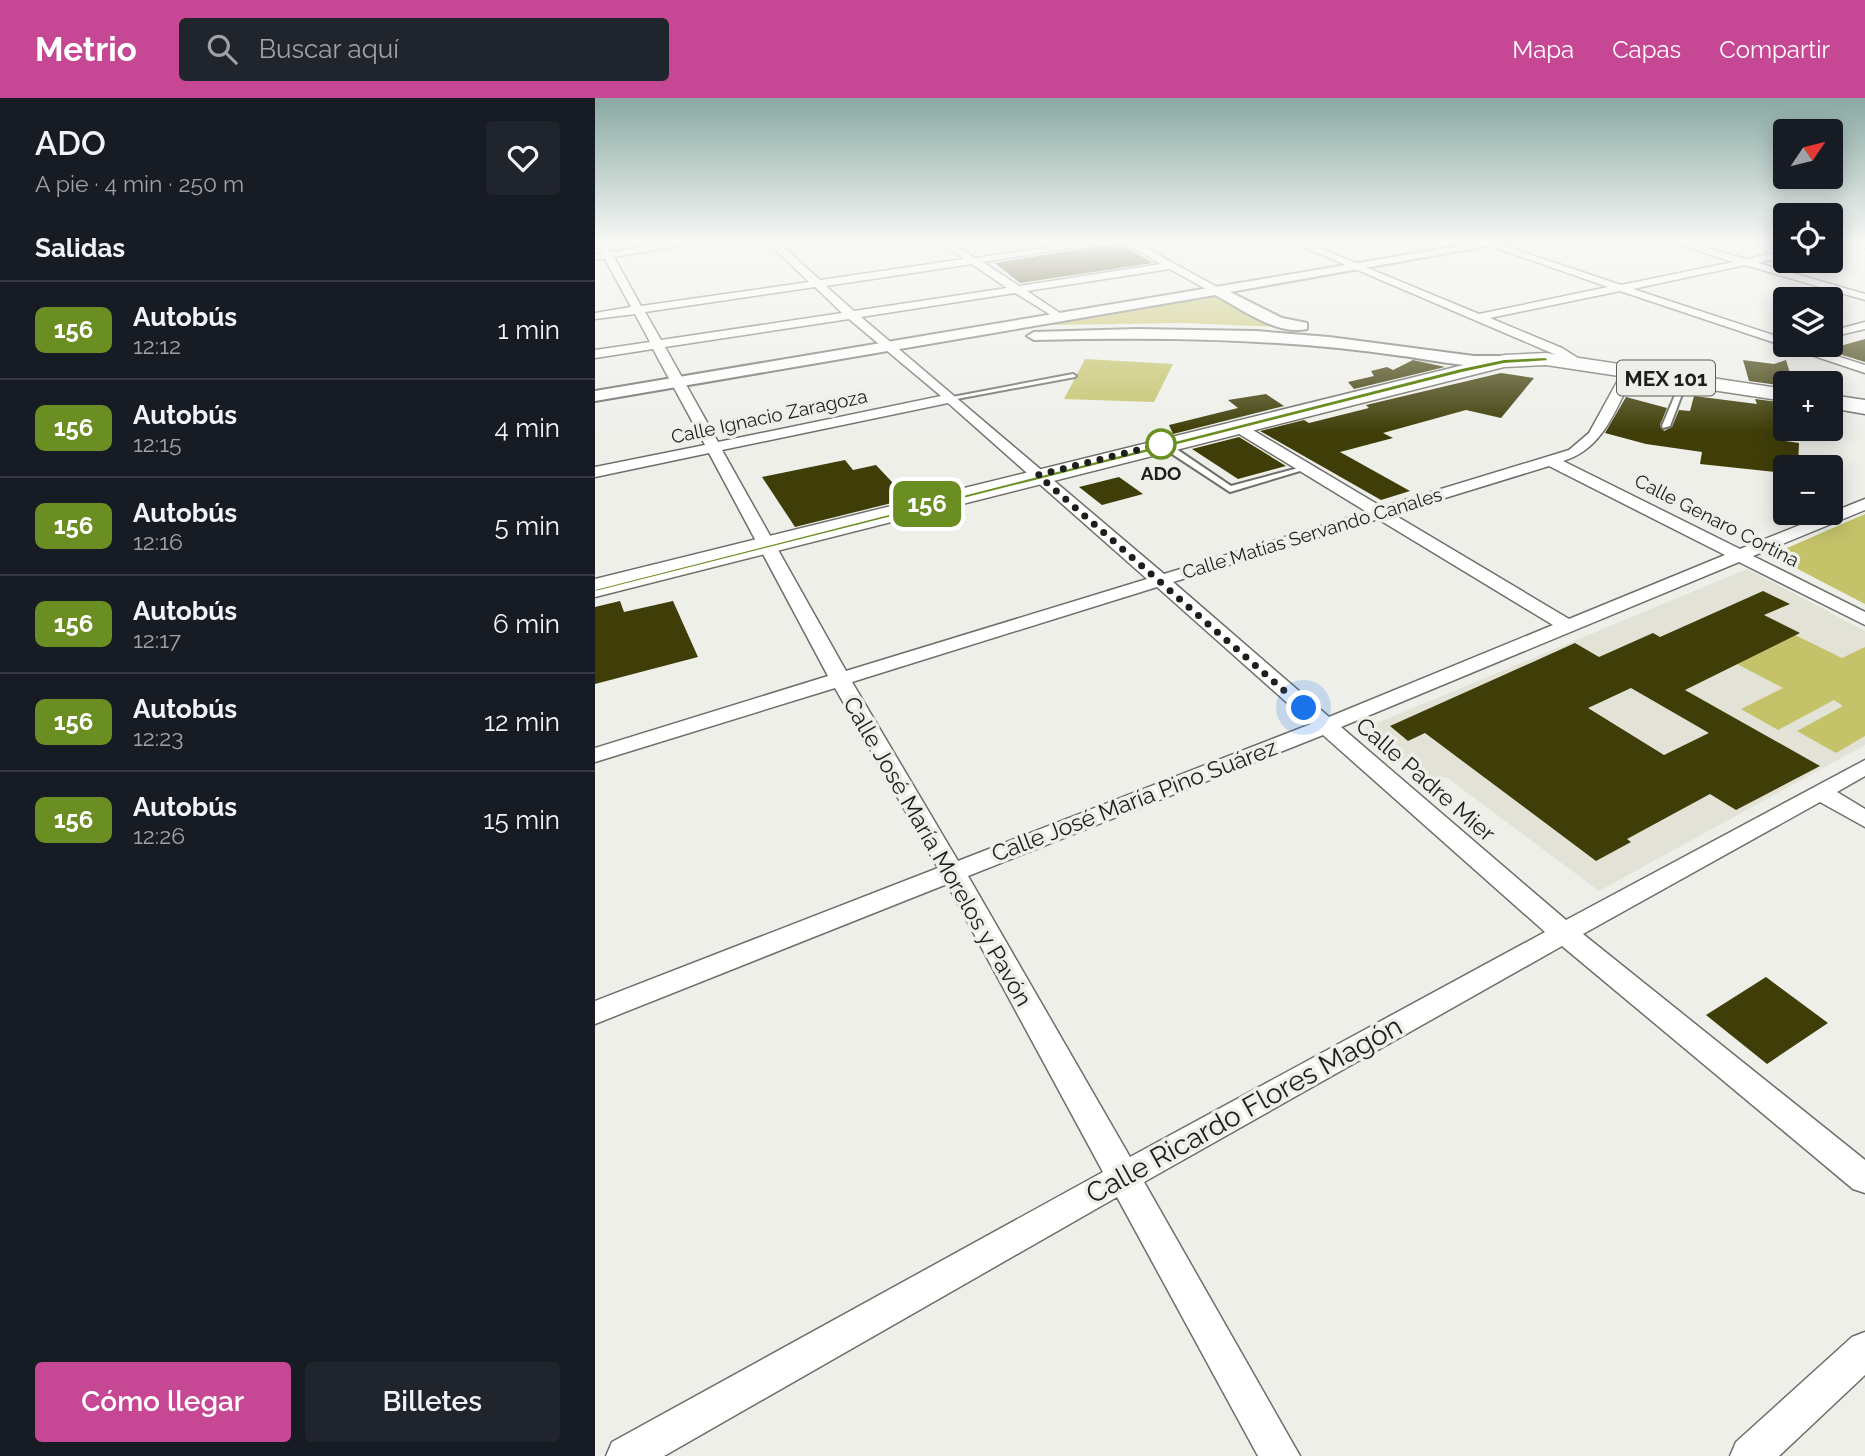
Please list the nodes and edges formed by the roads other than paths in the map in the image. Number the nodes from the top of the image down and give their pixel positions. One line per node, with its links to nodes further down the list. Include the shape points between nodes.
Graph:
1 (636, 305): 11 (street, Calle José María Morelos y Pavón)
2 (668, 305): 11 (street)
3 (840, 305): 12 (street, Calle Padre Mier)
4 (900, 305): 12 (street)
5 (1042, 305): 14 (street)
6 (1126, 305): 14 (street)
7 (1245, 305): 25 (street, via 1278,322)
8 (1452, 305): 15 (street)
9 (1537, 305): 15 (street)
10 (1673, 305): 21 (street)
11 (639, 310): 13 (street); 22 (street, Calle José María Morelos y Pavón)
12 (849, 313): 22 (street); 23 (street, Calle Padre Mier)
13 (595, 316)
14 (1059, 317): 17 (street); 20 (street)
15 (1481, 317): 27 (street)
16 (1865, 325): 19 (street)
17 (1036, 330): 18 (street, MEX 101); 20 (street, MEX 101)
18 (1182, 330): 23 (street, MEX 101); 25 (street, MEX 101)
19 (1843, 331)
20 (945, 336): 23 (street)
21 (1773, 339)
22 (657, 345): 24 (street); 32 (street, Calle José María Morelos y Pavón)
23 (888, 346): 32 (street); 35 (street, Calle Padre Mier)
24 (595, 354)
25 (1450, 356): 27 (main road, MEX 101); 38 (main road, MEX 101)
26 (1828, 357): 28 (street)
27 (1577, 363): 29 (main road, MEX 101)
28 (1865, 369)
29 (1628, 373): 31 (main road, MEX 101); 42 (street, Calle Matías Servando Canales, via 1588,444)
30 (1073, 376): 35 (lane)
31 (1684, 381): 33 (main road, MEX 101); 39 (lane)
32 (676, 382): 34 (street); 41 (street, Calle José María Morelos y Pavón)
33 (1773, 393)
34 (595, 396)
35 (951, 398): 41 (street, Calle Ignacio Zaragoza); 45 (street, Calle Padre Mier)
36 (1843, 404): 37 (main road)
37 (1865, 407)
38 (1236, 426): 40 (main road, MEX 101); 43 (street)
39 (1666, 426)
40 (1163, 444): 43 (lane, via 1230,489); 45 (main road, MEX 101)
41 (711, 447): 44 (street, Calle Ignacio Zaragoza); 48 (street, Calle José María Morelos y Pavón)
42 (1549, 460): 47 (street, Calle Matías Servando Canales); 49 (street, Calle Genaro Cortina)
43 (1306, 468): 47 (street)
44 (595, 472)
45 (1038, 475): 48 (main road, MEX 101); 50 (street, Calle Padre Mier)
46 (1865, 503): 49 (street, Calle José María Pino Suárez)
47 (1379, 512): 50 (street, Calle Matías Servando Canales); 53 (street)
48 (768, 545): 51 (main road, MEX 101); 54 (street, Calle José María Morelos y Pavón)
49 (1740, 555): 52 (street, Calle Genaro Cortina); 53 (street, Calle José María Pino Suárez)
50 (1158, 581): 54 (street, Calle Matías Servando Canales); 55 (street, Calle Padre Mier)
51 (595, 589)
52 (1865, 619)
53 (1566, 625): 55 (street, Calle José María Pino Suárez)
54 (840, 679): 56 (street, Calle Matías Servando Canales); 60 (street, Calle José María Morelos y Pavón)
55 (1325, 726): 60 (street, Calle José María Pino Suárez); 61 (street, Calle Padre Mier)
56 (595, 755)
57 (1865, 767): 58 (street, Calle Ricardo Flores Magón)
58 (1820, 792): 59 (street); 61 (street, Calle Ricardo Flores Magón)
59 (1865, 819)
60 (952, 871): 62 (street, Calle José María Pino Suárez); 63 (street, Calle José María Morelos y Pavón)
61 (1566, 935): 63 (street, Calle Ricardo Flores Magón); 64 (street, Calle Padre Mier)
62 (595, 1013)
63 (1121, 1176): 66 (street, Calle Ricardo Flores Magón); 67 (street, Calle José María Morelos y Pavón)
64 (1865, 1179)
65 (1865, 1350): 68 (street)
66 (626, 1456)
67 (1280, 1456)
68 (1750, 1456)

